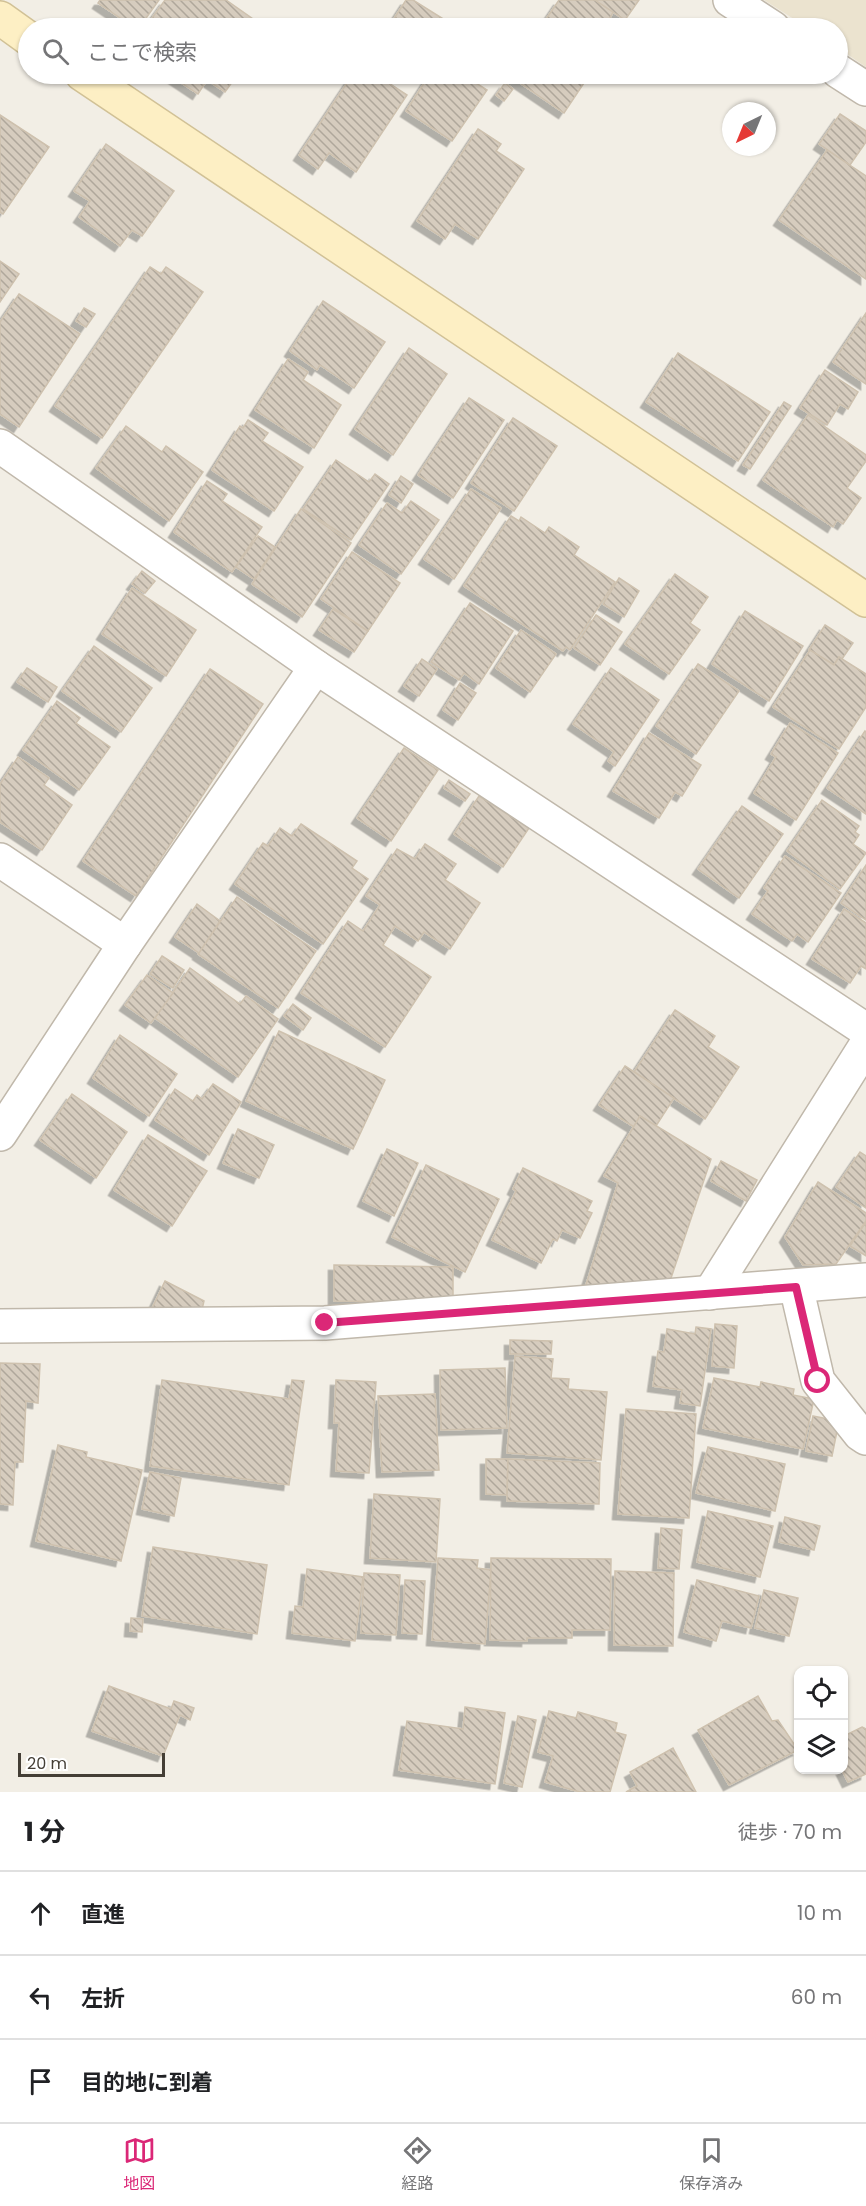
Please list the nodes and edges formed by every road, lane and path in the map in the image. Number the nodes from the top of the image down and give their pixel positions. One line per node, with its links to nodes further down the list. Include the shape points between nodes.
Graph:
1 (730, 0): 3 (street)
2 (0, 18): 4 (street)
3 (758, 18)
4 (18, 31)
5 (848, 78): 7 (street)
6 (97, 84): 9 (street)
7 (866, 89)
8 (0, 446): 10 (street)
9 (866, 600)
10 (316, 667): 12 (street); 13 (street)
11 (0, 861): 12 (street)
12 (125, 944): 15 (street)
13 (866, 1030)
14 (866, 1045): 18 (street)
15 (0, 1134)
16 (866, 1280): 17 (street)
17 (796, 1287): 18 (street); 20 (street, via 818,1381)
18 (710, 1293): 19 (street, via 325,1323)
19 (0, 1326)
20 (866, 1438)

